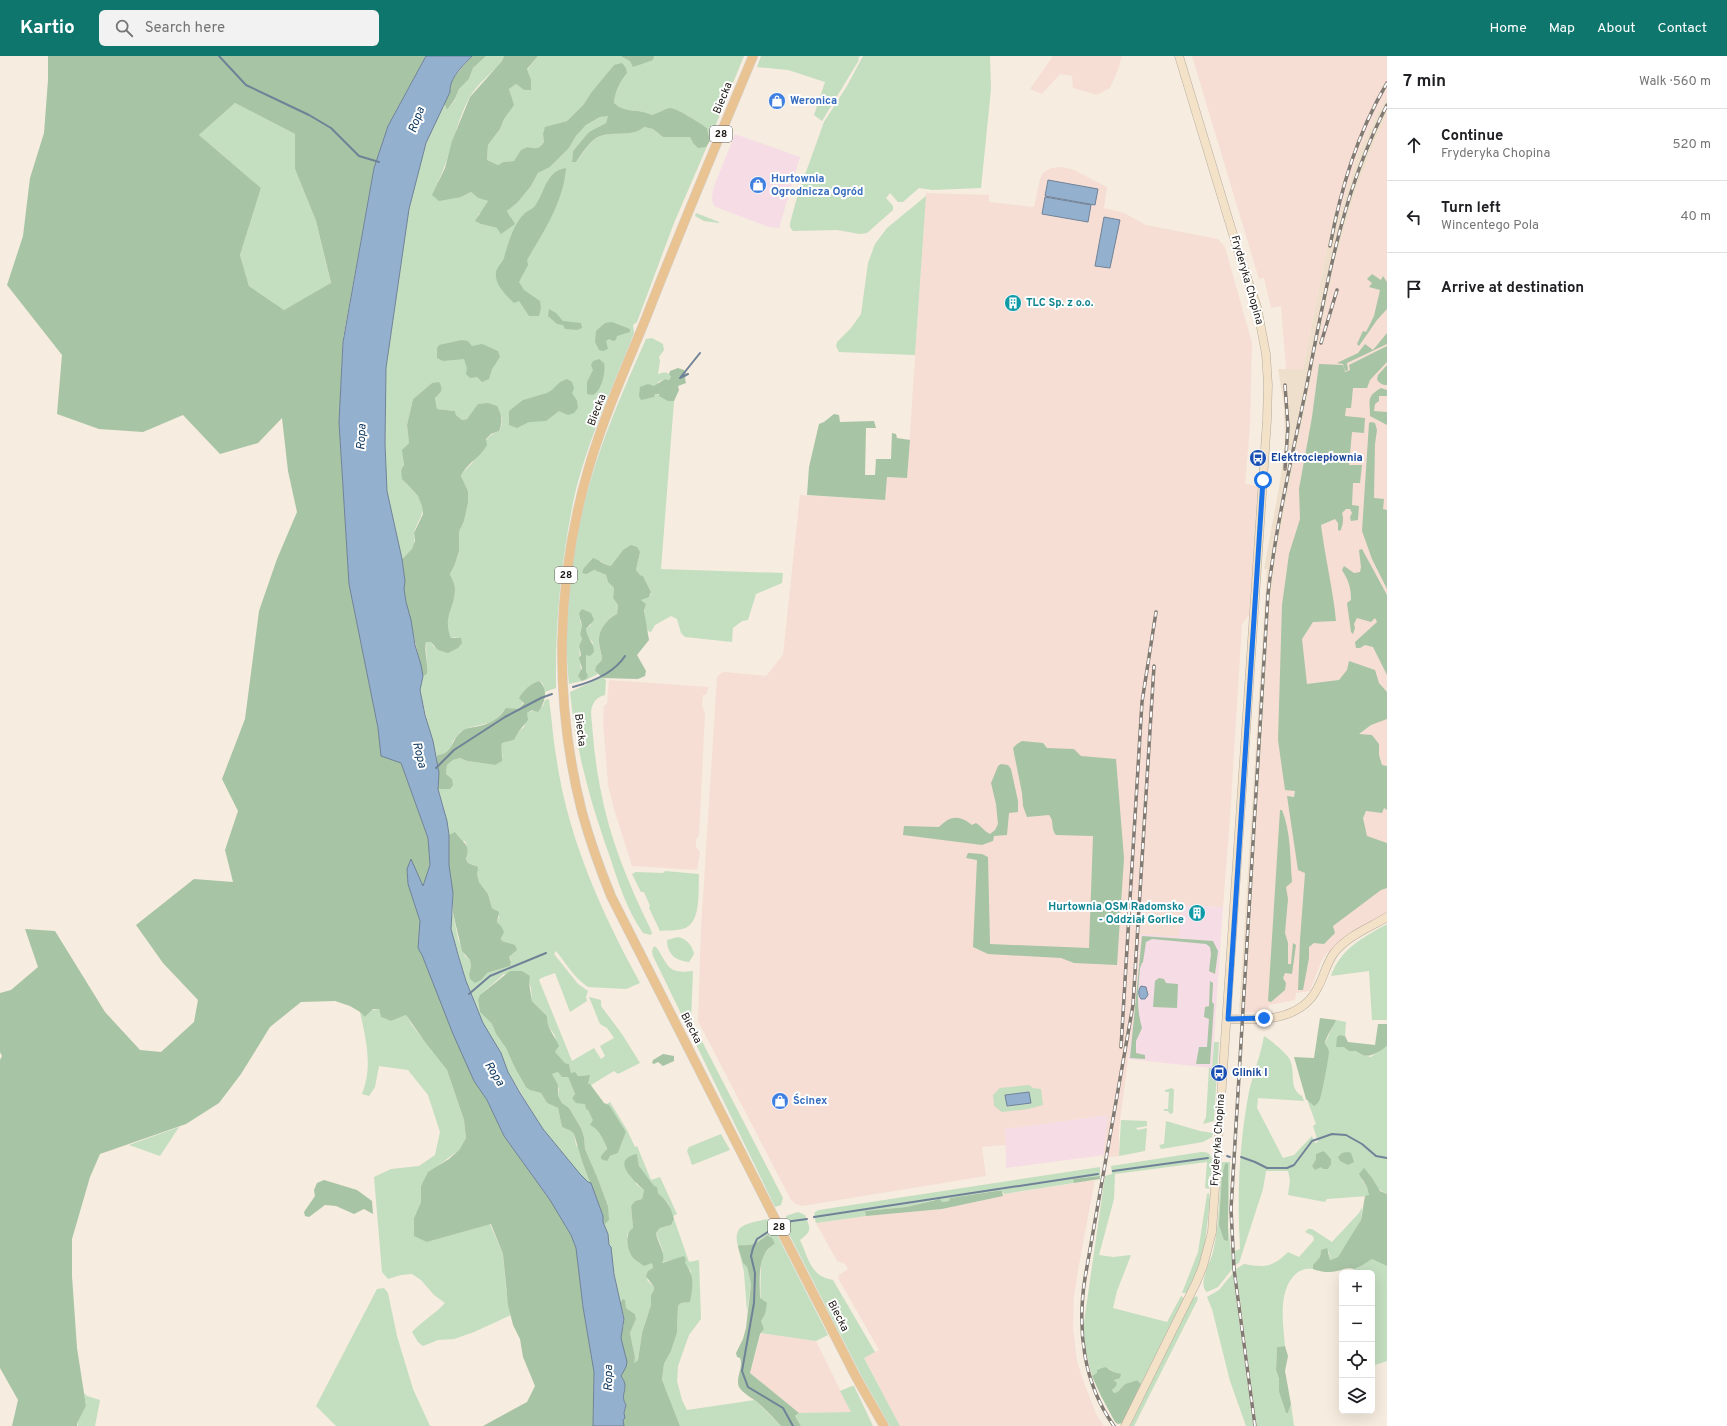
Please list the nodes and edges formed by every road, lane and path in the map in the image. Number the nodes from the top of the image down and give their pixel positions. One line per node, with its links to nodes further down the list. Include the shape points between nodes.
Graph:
1 (753, 56): 5 (main road, Biecka / 28, via 680,230 589,465 567,564 562,625 564,701 567,734 583,815 611,896)
2 (1179, 56): 4 (street, Fryderyka Chopina, via 1257,306 1265,346 1268,385)
3 (1387, 917): 4 (street, via 1344,942 1330,960 1312,998 1296,1011 1268,1018)
4 (1228, 1019): 8 (street, Fryderyka Chopina, via 1212,1232 1207,1255 1196,1283)
5 (856, 1377): 6 (main road, Biecka / 28); 7 (main road, Biecka / 28)
6 (877, 1426)
7 (884, 1426)
8 (1125, 1426)

